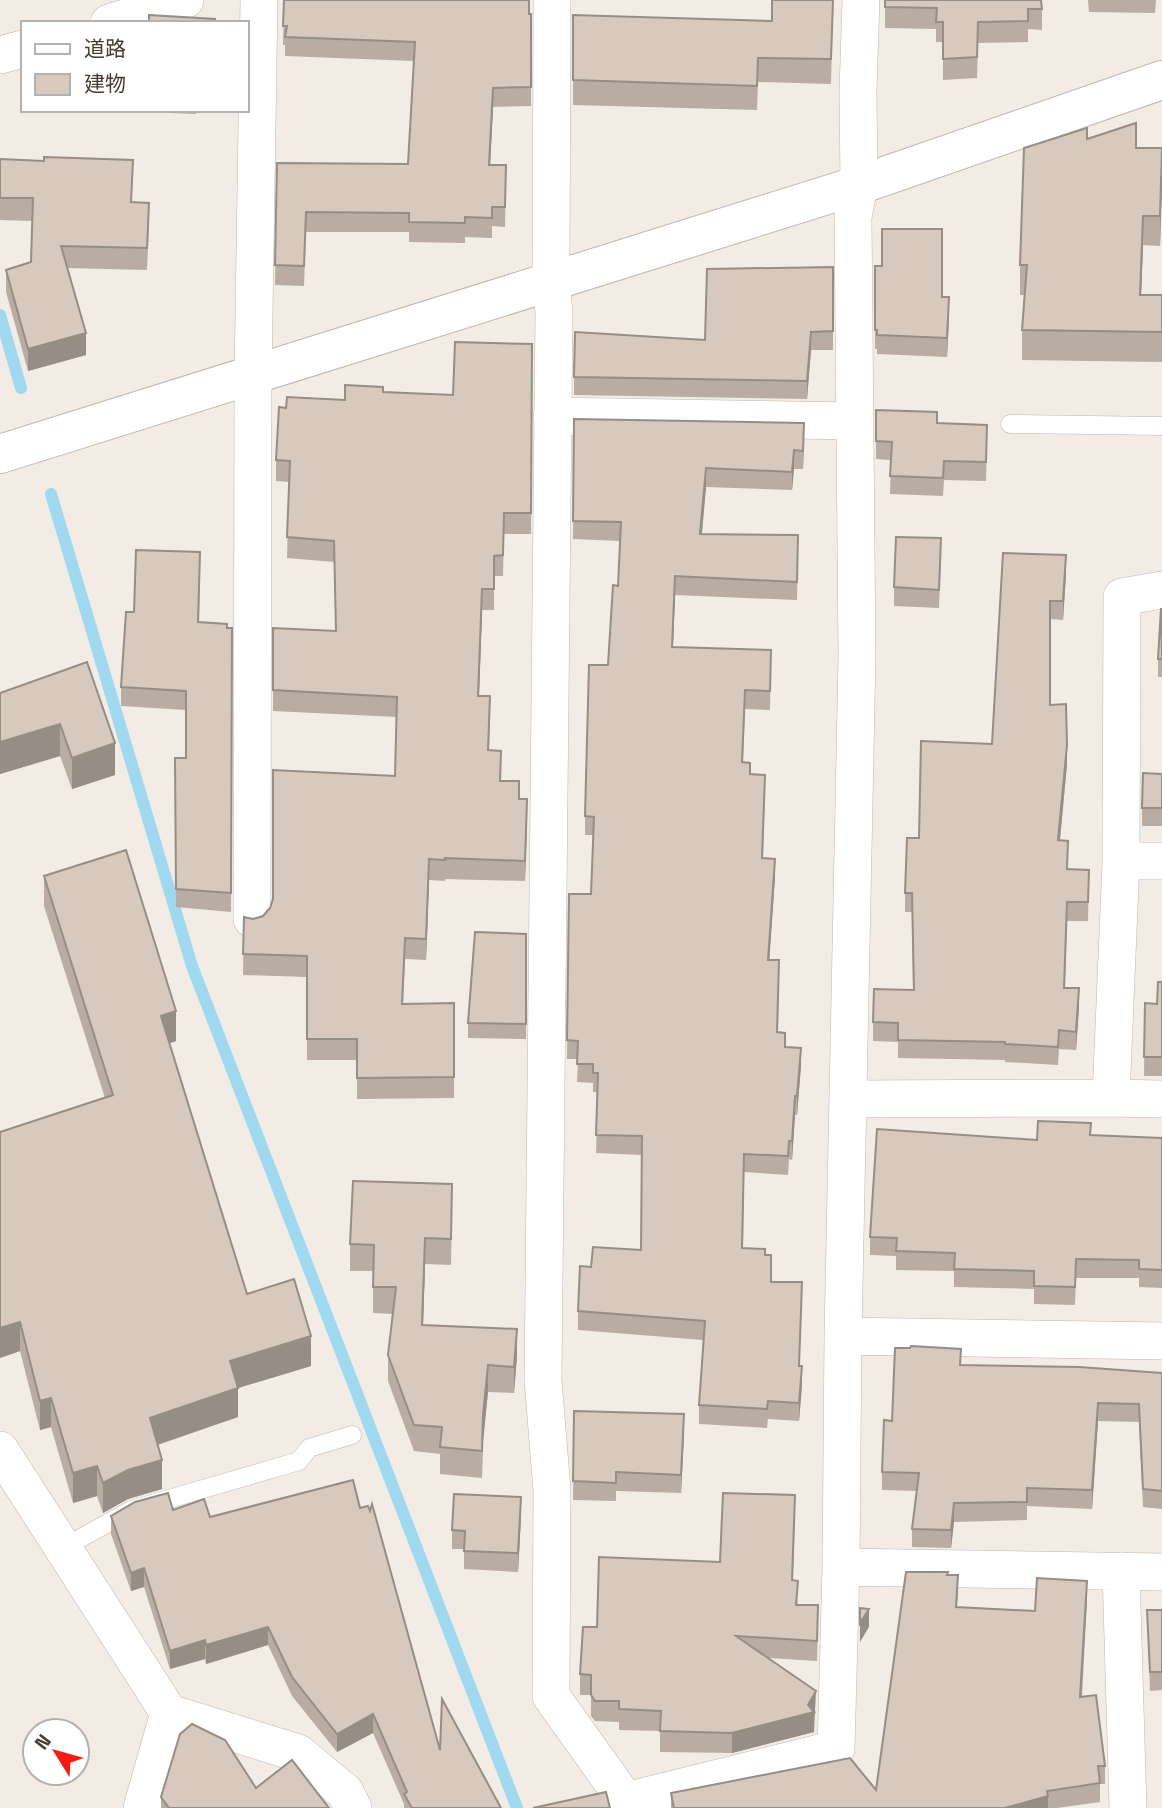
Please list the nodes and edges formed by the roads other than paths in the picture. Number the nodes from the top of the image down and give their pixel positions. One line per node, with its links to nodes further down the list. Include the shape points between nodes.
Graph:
1 (185, 0): 5 (street)
2 (259, 0): 11 (street)
3 (552, 0): 10 (street)
4 (861, 0): 9 (street)
5 (116, 21)
6 (21, 50): 7 (street)
7 (0, 55)
8 (1162, 80): 9 (street)
9 (859, 185): 10 (street); 13 (street, via 853,217)
10 (551, 280): 11 (street); 12 (street)
11 (253, 377): 16 (street); 20 (street)
12 (552, 416): 13 (street); 33 (street, via 543,1366 552,1490 551,1696)
13 (854, 421): 22 (street, via 857,657)
14 (1010, 424): 15 (lane)
15 (1162, 426)
16 (0, 454)
17 (1162, 590): 18 (street, via 1122,597)
18 (1121, 861): 19 (street); 21 (street)
19 (1162, 861)
20 (252, 919)
21 (1111, 1098): 22 (street); 23 (street)
22 (848, 1099): 24 (street)
23 (1162, 1099)
24 (843, 1336): 25 (street); 29 (street)
25 (1162, 1341)
26 (352, 1435): 28 (lane, via 309,1448 299,1461 131,1510)
27 (0, 1450): 28 (street)
28 (63, 1548): 32 (street)
29 (841, 1567): 30 (street); 33 (street, via 836,1749)
30 (1122, 1571): 31 (street); 36 (street)
31 (1162, 1572)
32 (169, 1713): 34 (street); 35 (street, via 298,1753 345,1792)
33 (627, 1804)
34 (142, 1808)
35 (353, 1808)
36 (1128, 1808)

